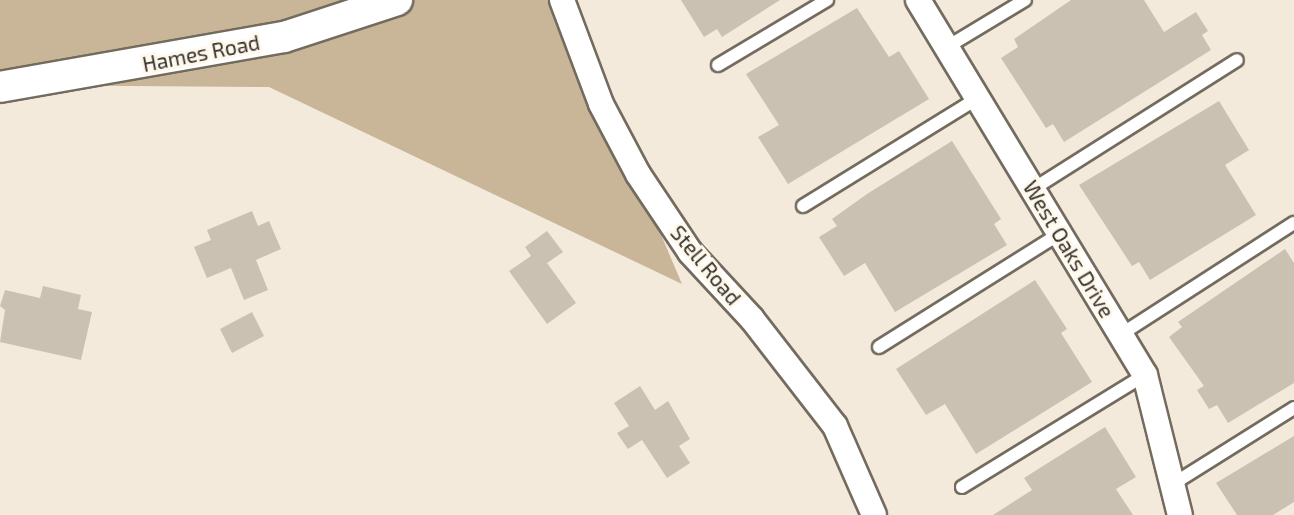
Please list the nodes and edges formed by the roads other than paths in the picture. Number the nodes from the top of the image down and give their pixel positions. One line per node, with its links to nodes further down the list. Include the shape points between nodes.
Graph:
1 (397, 0): 9 (street, Hames Road, via 284,37)
2 (562, 0): 21 (street, Stell Road, via 601,104 638,174 690,252 752,320 835,426)
3 (827, 0): 8 (lane)
4 (918, 0): 6 (street, West Oaks Drive)
5 (1025, 0): 6 (lane)
6 (947, 47): 10 (street, West Oaks Drive)
7 (1237, 60): 11 (lane)
8 (718, 65)
9 (0, 87)
10 (978, 98): 11 (street, West Oaks Drive); 12 (lane)
11 (1033, 189): 14 (street, West Oaks Drive)
12 (804, 206)
13 (1294, 223): 15 (lane)
14 (1059, 234): 15 (street, West Oaks Drive); 16 (lane)
15 (1120, 335): 17 (street, West Oaks Drive)
16 (879, 347)
17 (1145, 375): 19 (street, West Oaks Drive); 20 (lane)
18 (1294, 408): 19 (lane)
19 (1173, 483): 22 (street, West Oaks Drive)
20 (962, 487)
21 (873, 515)
22 (1180, 515)

